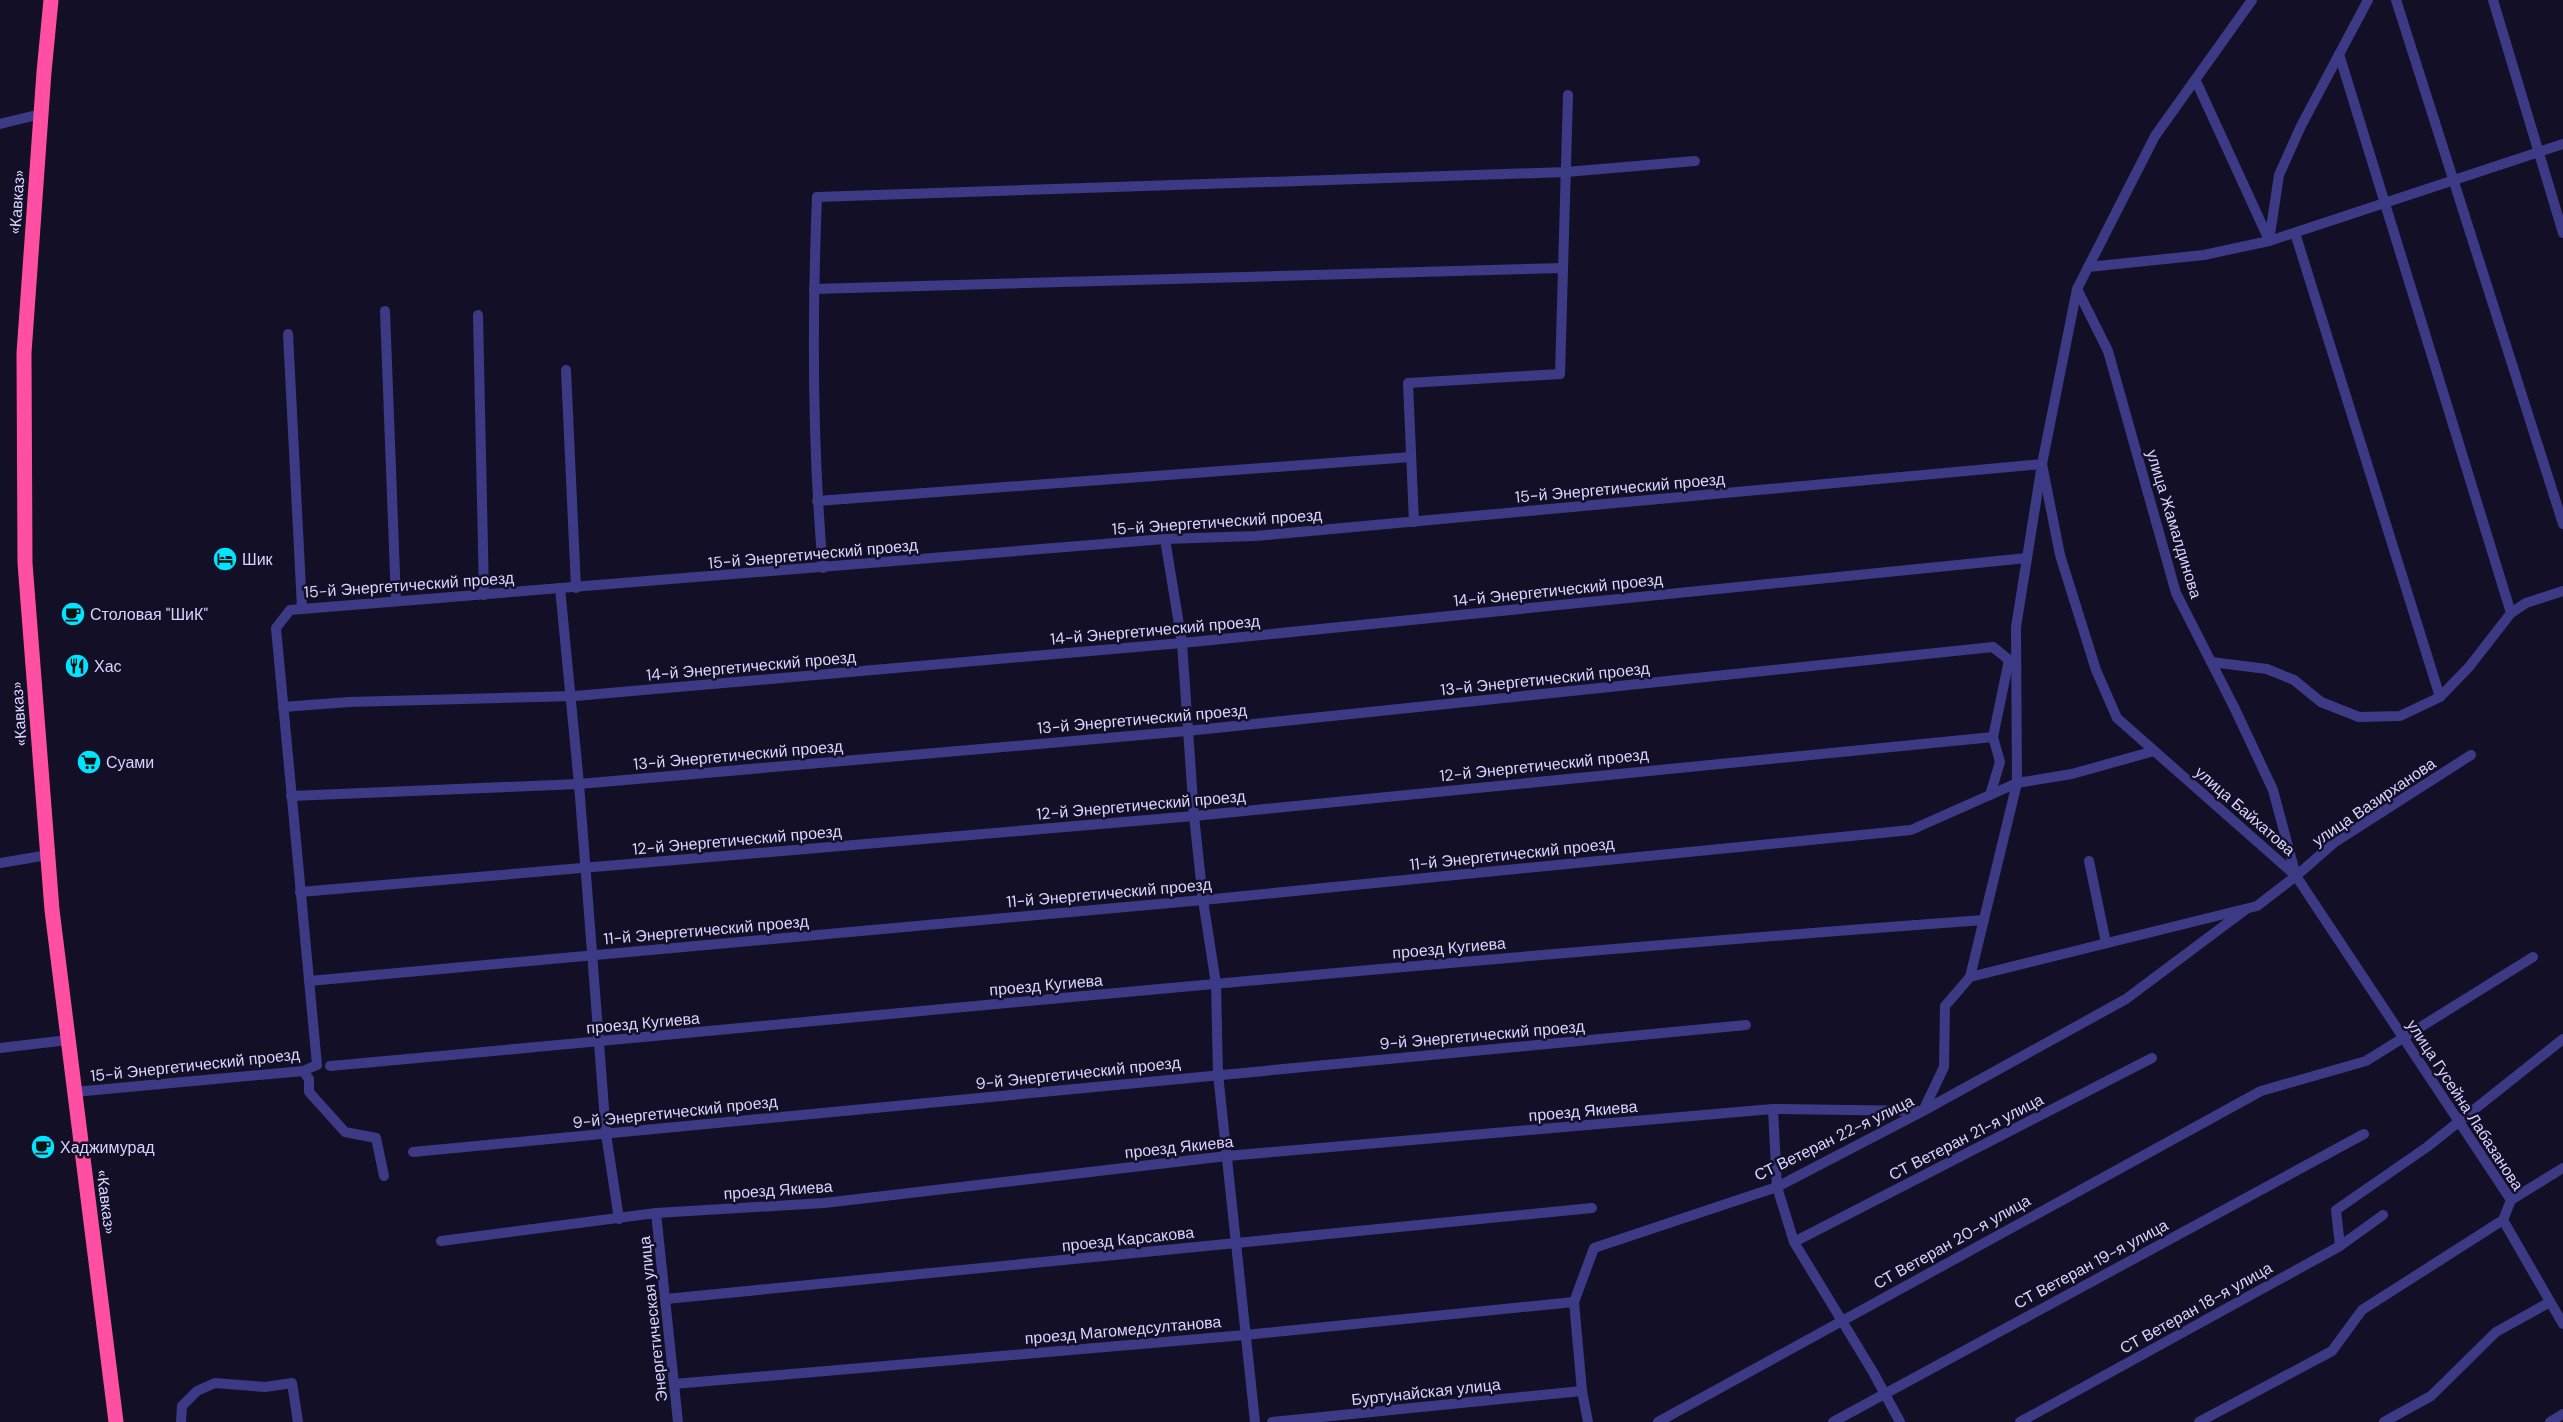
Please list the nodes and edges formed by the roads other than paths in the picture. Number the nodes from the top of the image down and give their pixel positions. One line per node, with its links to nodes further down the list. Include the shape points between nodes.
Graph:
1 (51, 0): 9 (highway, «Кавказ»)
2 (2252, 0): 7 (street)
3 (2368, 0): 6 (street)
4 (2396, 0): 15 (street)
5 (2492, 0): 12 (street)
6 (2340, 54): 16 (street); 19 (street, via 2279,174)
7 (2196, 81): 19 (street); 20 (street, via 2155,136)
8 (1568, 95): 14 (street)
9 (41, 114): 10 (street); 59 (highway, «Кавказ», via 24,353 25,563)
10 (0, 124)
11 (2563, 144): 12 (street)
12 (2539, 152): 15 (street); 18 (street)
13 (1695, 161): 14 (street)
14 (1566, 172): 21 (street); 22 (street, via 817,197)
15 (2453, 180): 16 (street); 32 (street)
16 (2386, 202): 17 (street); 42 (street)
17 (2295, 232): 19 (street); 48 (street)
18 (2563, 233)
19 (2269, 241): 20 (street, via 2204,255)
20 (2088, 267): 23 (street)
21 (1563, 268): 22 (street); 28 (street, via 1560,374 1408,383)
22 (814, 289): 30 (street)
23 (2077, 289): 29 (street); 46 (street, улица Жамалдинова, via 2108,351 2176,593)
24 (386, 311): 40 (street)
25 (478, 315): 39 (street)
26 (288, 334): 41 (street)
27 (566, 370): 37 (street)
28 (1411, 457): 30 (street); 31 (street)
29 (2042, 464): 31 (street, 15-й Энергетический проезд); 34 (street); 52 (street, улица Байхатова, via 2060,555 2096,670 2117,718)
30 (817, 501): 35 (street)
31 (1414, 522): 33 (street, 15-й Энергетический проезд, via 1255,536)
32 (2563, 524)
33 (1165, 539): 35 (street, 15-й Энергетический проезд); 44 (street)
34 (2027, 558): 43 (street); 44 (street, 14-й Энергетический проезд)
35 (823, 568): 37 (street, 15-й Энергетический проезд)
36 (560, 588): 37 (street, 15-й Энергетический проезд); 39 (street, 15-й Энергетический проезд); 47 (street)
37 (576, 588)
38 (2563, 591): 42 (street, via 2526,602)
39 (484, 595): 40 (street, 15-й Энергетический проезд)
40 (396, 601): 41 (street, 15-й Энергетический проезд)
41 (302, 608): 49 (street, 15-й Энергетический проезд, via 290,610 276,628)
42 (2511, 613): 48 (street, via 2469,667)
43 (2016, 626): 45 (street); 54 (street)
44 (1182, 643): 47 (street, 14-й Энергетический проезд); 50 (street)
45 (2009, 660): 50 (street, 13-й Энергетический проезд, via 1993,647); 51 (street)
46 (2211, 662): 48 (street, via 2267,669 2294,680 2321,702 2359,717 2400,716); 63 (street, улица Жамалдинова, via 2272,790)
47 (570, 697): 49 (street, 14-й Энергетический проезд, via 349,702); 55 (street)
48 (2440, 697)
49 (283, 707): 57 (street, 15-й Энергетический проезд)
50 (1187, 731): 55 (street, 13-й Энергетический проезд); 58 (street)
51 (1988, 737): 56 (street, via 2000,762); 58 (street, 12-й Энергетический проезд)
52 (2154, 751): 54 (street, 11-й Энергетический проезд, via 2072,774); 63 (street, улица Байхатова)
53 (2471, 755): 63 (street, улица Вазирханова, via 2335,842)
54 (2017, 783): 56 (street, 11-й Энергетический проезд); 67 (street)
55 (579, 784): 57 (street, 13-й Энергетический проезд); 62 (street)
56 (1990, 795): 65 (street, 11-й Энергетический проезд, via 1911,830)
57 (291, 796): 64 (street, 15-й Энергетический проезд)
58 (1194, 816): 62 (street, 12-й Энергетический проезд); 65 (street)
59 (48, 855): 61 (street); 77 (highway, «Кавказ»)
60 (2089, 861): 68 (street)
61 (0, 863)
62 (585, 869): 64 (street, 12-й Энергетический проезд); 69 (street)
63 (2296, 876): 66 (street, улица Байхатова, via 2257,906); 75 (street, улица Гусейна Лабазанова)
64 (300, 892): 72 (street, 15-й Энергетический проезд)
65 (1203, 900): 69 (street, 11-й Энергетический проезд); 73 (street)
66 (2248, 908): 68 (street, улица Байхатова); 86 (street, СТ Ветеран 22-я улица, via 2126,999)
67 (1984, 920): 71 (street); 73 (street, проезд Кугиева)
68 (2106, 943): 71 (street, улица Байхатова)
69 (592, 956): 72 (street, 11-й Энергетический проезд); 78 (street)
70 (2533, 957): 75 (street, СТ Ветеран 20-я улица)
71 (1970, 977): 86 (street, via 1945,1006 1944,1067)
72 (309, 981): 82 (street, 15-й Энергетический проезд, via 317,1065)
73 (1216, 984): 78 (street, проезд Кугиева); 83 (street)
74 (1746, 1025): 83 (street, 9-й Энергетический проезд)
75 (2404, 1037): 87 (street, улица Гусейна Лабазанова); 108 (street, СТ Ветеран 20-я улица, via 2366,1061 2261,1091)
76 (2563, 1039): 87 (street)
77 (68, 1040): 79 (street); 84 (highway, «Кавказ»)
78 (599, 1042): 81 (street, проезд Кугиева); 88 (street)
79 (0, 1048)
80 (2152, 1058): 102 (street, СТ Ветеран 21-я улица)
81 (330, 1066)
82 (303, 1071): 84 (street, 15-й Энергетический проезд); 93 (street, via 309,1079 309,1092 345,1132 376,1138)
83 (1218, 1074): 88 (street, 9-й Энергетический проезд); 91 (street)
84 (74, 1092): 115 (highway, «Кавказ»)
85 (1773, 1109): 86 (street, проезд Якиева); 91 (street, проезд Якиева); 94 (street)
86 (1923, 1111): 94 (street, СТ Ветеран 22-я улица)
87 (2460, 1120): 95 (street, улица Гусейна Лабазанова); 104 (street, via 2336,1210)
88 (606, 1134): 90 (street, 9-й Энергетический проезд); 99 (street)
89 (2364, 1134): 113 (street, СТ Ветеран 19-я улица)
90 (414, 1152)
91 (1227, 1156): 97 (street, проезд Якиева, via 824,1203); 103 (street)
92 (2563, 1168): 95 (street)
93 (384, 1176)
94 (1777, 1186): 102 (street); 106 (street, СТ Ветеран 22-я улица, via 1594,1248)
95 (2511, 1200): 100 (street, улица Гусейна Лабазанова)
96 (1592, 1208): 103 (street, проезд Карсакова)
97 (656, 1213): 99 (street, проезд Якиева); 105 (street, Энергетическая улица)
98 (2383, 1215): 104 (street, СТ Ветеран 18-я улица)
99 (619, 1218): 101 (street, проезд Якиева)
100 (2503, 1220): 107 (street); 126 (street, via 2362,1310 2332,1351)
101 (441, 1241)
102 (1794, 1242): 108 (street)
103 (1236, 1243): 105 (street, проезд Карсакова); 110 (street)
104 (2340, 1246): 125 (street, СТ Ветеран 18-я улица)
105 (666, 1299): 111 (street, Энергетическая улица)
106 (1574, 1302): 110 (street, проезд Магомедсултанова); 112 (street)
107 (2550, 1302): 109 (street); 127 (street, via 2496,1332 2431,1396)
108 (1841, 1320): 113 (street); 122 (street, СТ Ветеран 20-я улица)
109 (2563, 1324)
110 (1245, 1335): 111 (street, проезд Магомедсултанова); 119 (street)
111 (674, 1384): 118 (street, Энергетическая улица)
112 (1582, 1391): 120 (street, Буртунайская улица); 121 (street)
113 (1884, 1393): 123 (street, СТ Ветеран 19-я улица); 124 (street)
114 (2563, 1414): 128 (street)
115 (116, 1422)
116 (181, 1422): 117 (street, via 182,1406 197,1392 215,1383 264,1387 292,1383)
117 (298, 1422)
118 (678, 1422)
119 (1255, 1422)
120 (1272, 1422)
121 (1588, 1422)
122 (1658, 1422)
123 (1833, 1422)
124 (1900, 1422)
125 (2020, 1422)
126 (2199, 1422)
127 (2384, 1422)
128 (2550, 1422)

